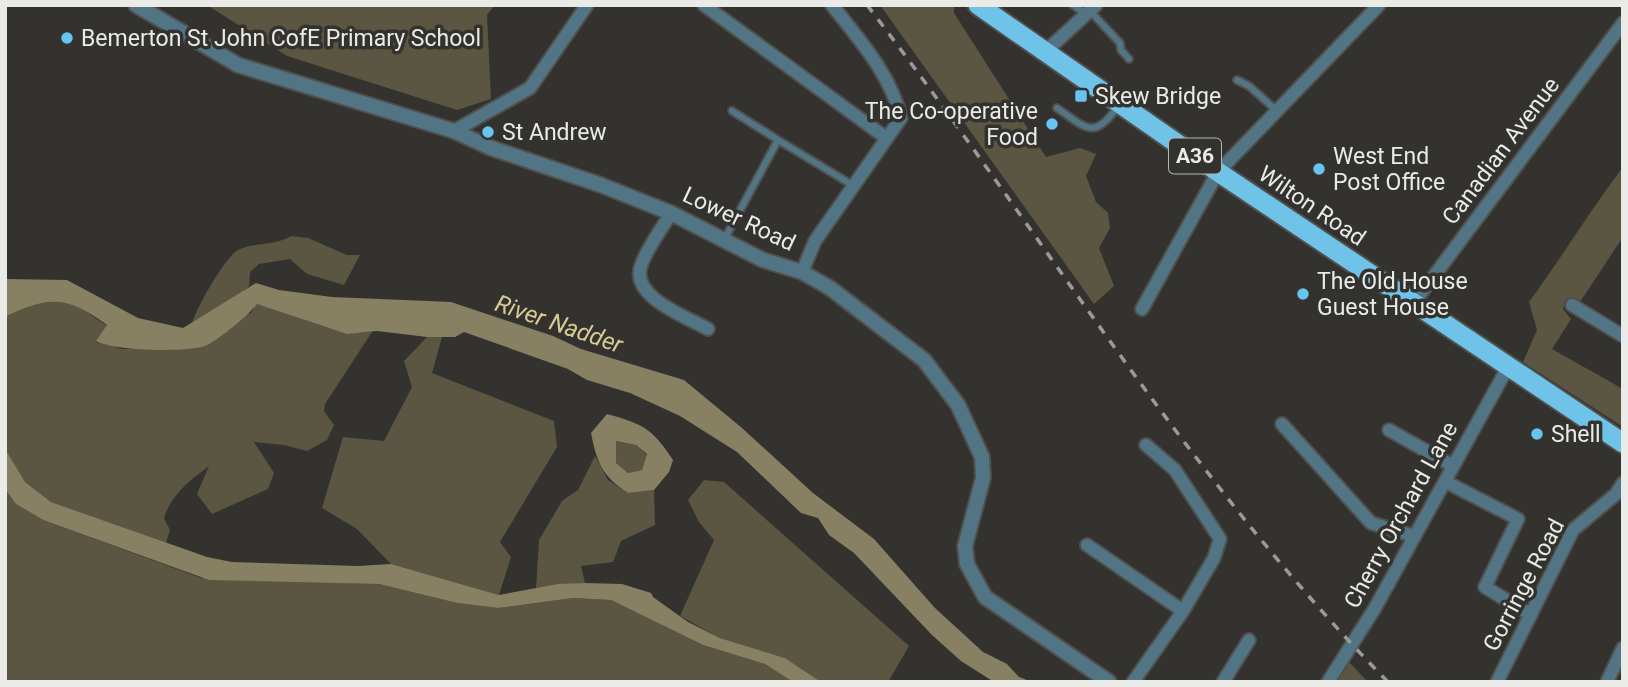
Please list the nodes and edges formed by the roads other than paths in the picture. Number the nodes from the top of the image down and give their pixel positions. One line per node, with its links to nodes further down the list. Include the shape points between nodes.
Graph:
1 (136, 5): 17 (street, Lower Road, via 238,65)
2 (587, 5): 17 (street, via 530,88)
3 (704, 5): 18 (street)
4 (832, 5): 18 (street, via 878,63 896,97 901,118)
5 (978, 5): 10 (highway, Wilton Road / A36)
6 (1073, 5): 8 (lane)
7 (1379, 5): 16 (street)
8 (1091, 10): 10 (street); 11 (lane)
9 (1623, 23): 26 (street, Canadian Avenue)
10 (1045, 52): 13 (highway, Wilton Road / A36)
11 (1129, 59)
12 (1237, 80): 16 (lane)
13 (1121, 104): 14 (lane, via 1108,121 1092,129); 20 (highway, Wilton Road / A36)
14 (1057, 108)
15 (732, 110): 19 (lane)
16 (1277, 111): 20 (street)
17 (454, 131): 22 (street, Lower Road)
18 (885, 137): 21 (street)
19 (778, 140): 21 (lane); 23 (lane)
20 (1218, 172): 26 (highway, Wilton Road / A36); 29 (street)
21 (855, 187): 24 (street, via 815,241)
22 (671, 213): 23 (street, Lower Road); 28 (street, via 639,269 644,289)
23 (724, 240): 24 (street, Lower Road, via 763,260)
24 (802, 272): 46 (street, Lower Road, via 924,360 958,405 982,457 983,478 965,546 967,564 985,597)
25 (676, 295): 28 (street)
26 (1413, 304): 32 (highway, Wilton Road / A36)
27 (1572, 305): 31 (street)
28 (669, 307): 30 (street)
29 (1142, 309)
30 (708, 329)
31 (1623, 336)
32 (1507, 367): 35 (highway, Wilton Road / A36); 37 (street, Cherry Orchard Lane)
33 (1282, 424): 40 (street, via 1371,523)
34 (1389, 430): 37 (street)
35 (1623, 443)
36 (1146, 445): 42 (street, via 1175,470 1220,538 1214,558)
37 (1453, 466): 38 (street, Cherry Orchard Lane)
38 (1446, 482): 40 (street, Cherry Orchard Lane); 43 (street, via 1518,519 1485,587)
39 (1623, 483): 43 (street, Gorringe Road, via 1573,530)
40 (1414, 536): 49 (street, Cherry Orchard Lane)
41 (1087, 545): 42 (street)
42 (1182, 611): 47 (street)
43 (1531, 615): 50 (street, Gorringe Road)
44 (1249, 640): 48 (street)
45 (1623, 649): 51 (street)
46 (1109, 682)
47 (1133, 682)
48 (1223, 682)
49 (1328, 682)
50 (1497, 682)
51 (1606, 682)

